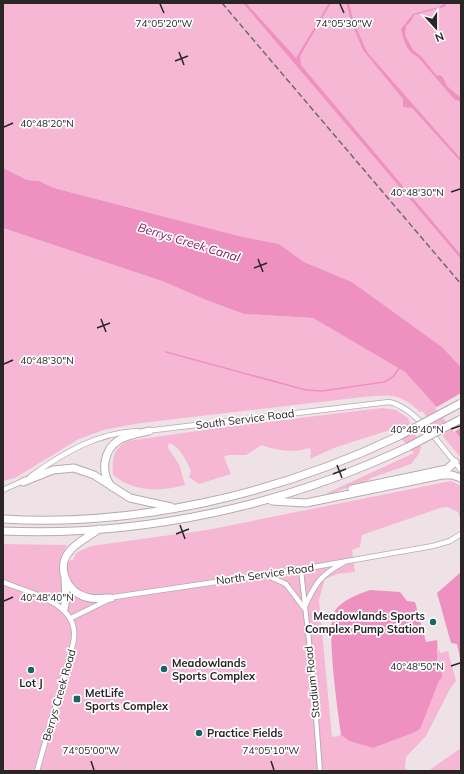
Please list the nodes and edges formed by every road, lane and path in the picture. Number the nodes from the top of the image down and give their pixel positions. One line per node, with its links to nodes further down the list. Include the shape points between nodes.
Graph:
1 (461, 403): 12 (highway, bridge, via 399,436 350,458 234,496)
2 (461, 419): 11 (highway, bridge, via 408,447 340,476)
3 (148, 431): 4 (street, South Service Road, via 385,402 399,405 411,412); 7 (street, South Service Road, via 123,432 92,440 54,460); 9 (highway, via 120,440 108,452 105,473 109,484)
4 (455, 462): 5 (street); 10 (highway, via 447,469 360,487)
5 (461, 470)
6 (461, 478): 10 (highway, via 442,475)
7 (23, 482): 8 (street, South Service Road); 9 (highway, via 53,470 70,468 90,473)
8 (3, 490)
9 (115, 490): 12 (highway, via 130,498)
10 (327, 499): 11 (highway, via 306,503)
11 (265, 500): 14 (highway, via 175,520)
12 (175, 508): 13 (highway, via 84,518)
13 (3, 519)
14 (99, 529): 15 (highway); 20 (highway, via 68,552)
15 (3, 531)
16 (461, 534): 17 (street, North Service Road, via 442,544)
17 (347, 561): 18 (street, North Service Road); 23 (street, via 329,570 318,580)
18 (301, 570): 19 (street, North Service Road); 23 (street, Stadium Road)
19 (265, 574): 22 (street, North Service Road); 23 (street, via 286,584)
20 (64, 576): 22 (highway, via 72,589 81,596); 24 (highway)
21 (3, 582): 24 (street)
22 (111, 598): 25 (street, North Service Road)
23 (304, 608): 27 (street, Stadium Road)
24 (64, 609): 25 (street)
25 (71, 618): 26 (street, Berrys Creek Road, via 74,642)
26 (37, 771)
27 (320, 771)

